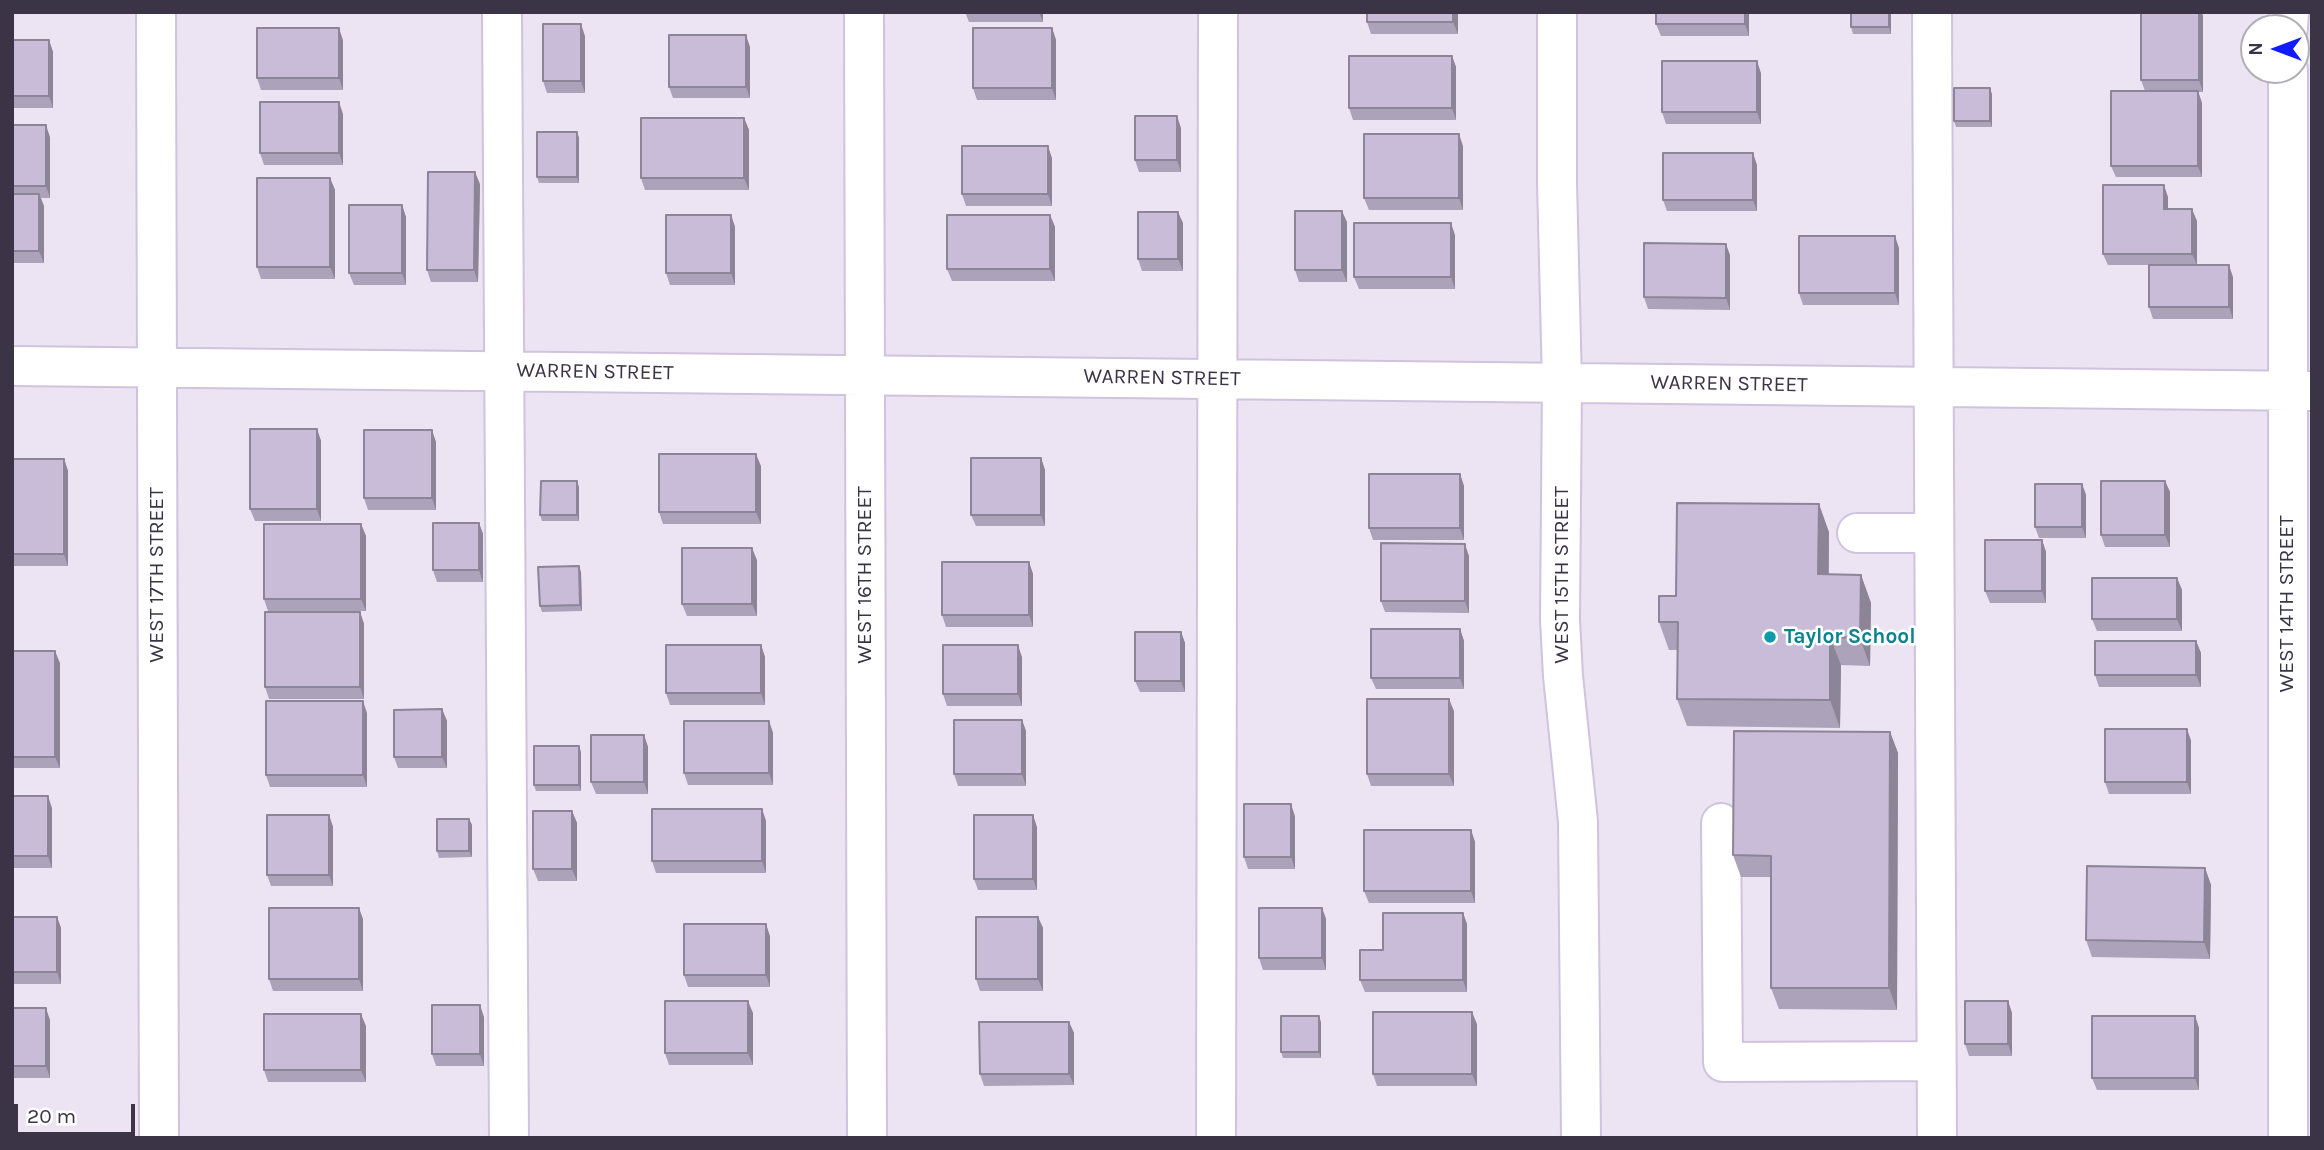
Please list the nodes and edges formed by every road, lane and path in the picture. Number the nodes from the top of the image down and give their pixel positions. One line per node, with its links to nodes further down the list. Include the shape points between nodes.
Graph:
1 (156, 12): 9 (street, WEST 17TH STREET)
2 (502, 12): 10 (street)
3 (863, 12): 11 (street, WEST 16TH STREET)
4 (1218, 12): 12 (street)
5 (1557, 12): 13 (street, WEST 15TH STREET)
6 (1932, 12): 14 (street)
7 (2288, 84): 15 (street, WEST 14TH STREET)
8 (12, 366): 9 (street, WARREN STREET)
9 (157, 368): 10 (street, WARREN STREET); 20 (street, WEST 17TH STREET)
10 (504, 371): 11 (street, WARREN STREET); 21 (street)
11 (864, 375): 12 (street, WARREN STREET); 22 (street, WEST 16TH STREET)
12 (1217, 379): 13 (street, WARREN STREET); 23 (street)
13 (1562, 382): 14 (street, WARREN STREET); 24 (street, WEST 15TH STREET, via 1560,620 1578,822)
14 (1934, 387): 15 (street, WARREN STREET); 17 (street)
15 (2299, 391): 26 (street, WEST 14TH STREET)
16 (1857, 533): 17 (street)
17 (1934, 533): 19 (street)
18 (1721, 823): 19 (street, via 1723,1062)
19 (1936, 1061): 25 (street)
20 (159, 1138)
21 (509, 1138)
22 (867, 1138)
23 (1216, 1138)
24 (1581, 1138)
25 (1937, 1138)
26 (2288, 1138)

